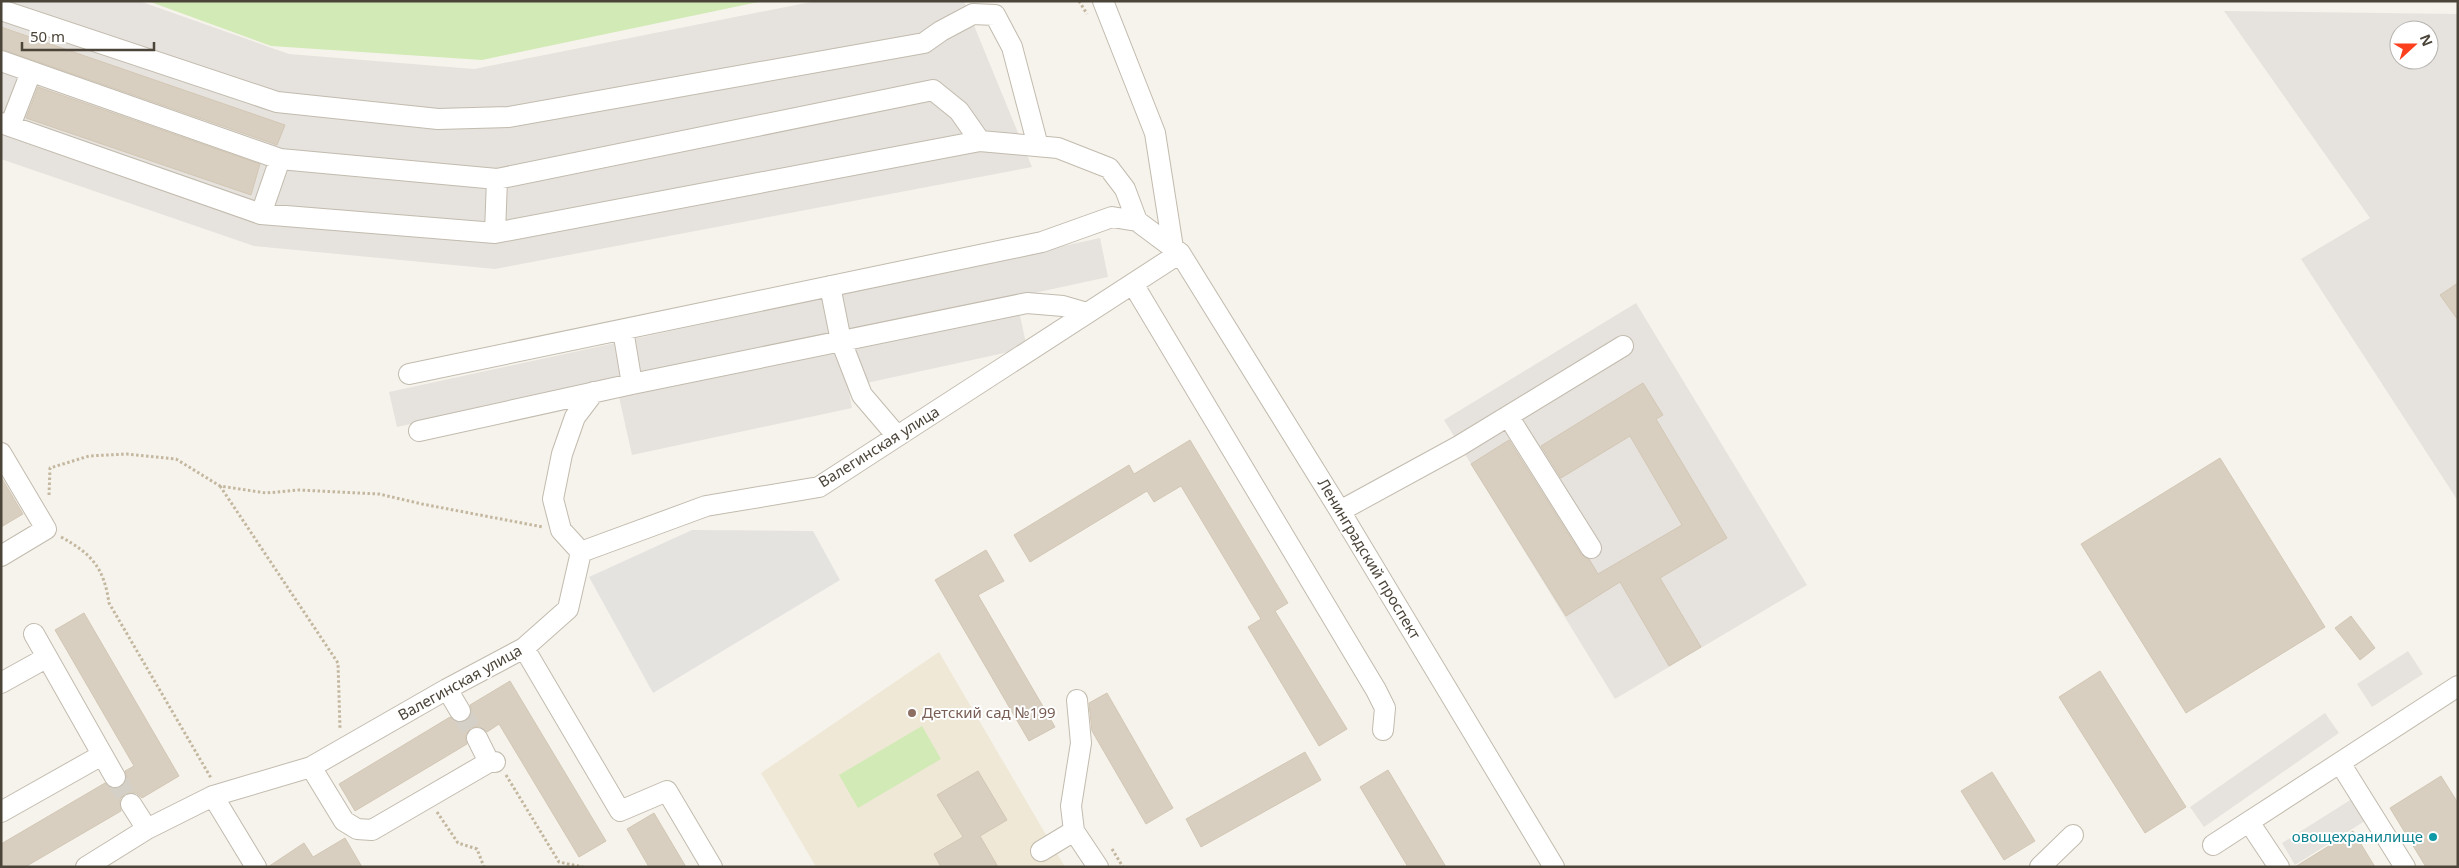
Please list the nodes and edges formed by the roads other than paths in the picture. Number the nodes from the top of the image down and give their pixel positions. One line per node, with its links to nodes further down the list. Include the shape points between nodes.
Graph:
1 (1102, 1): 13 (street, via 1156,133)
2 (1, 10): 7 (street, via 277,102 438,119 509,117 924,43 973,14 995,15 1012,47)
3 (1, 61): 4 (street)
4 (32, 72): 5 (street); 8 (street)
5 (6, 124): 10 (street)
6 (980, 141): 7 (street); 9 (street, via 958,111 934,90); 12 (street)
7 (1038, 146): 11 (street, via 1058,148 1109,168 1125,189)
8 (280, 159): 9 (street); 10 (street)
9 (497, 178): 12 (street)
10 (261, 214): 12 (street)
11 (1137, 221): 13 (street); 15 (street, via 1112,217 1042,242)
12 (495, 232)
13 (1177, 251): 14 (street, Валегинская улица); 27 (street, Ленинградский проспект)
14 (1133, 284): 16 (street, Валегинская улица); 39 (street, via 1376,690 1385,708)
15 (830, 286): 17 (street); 18 (street)
16 (1087, 313): 18 (street, via 1063,306 1027,303); 25 (street, Валегинская улица)
17 (622, 330): 20 (street); 21 (street)
18 (841, 341): 21 (street); 25 (street, via 862,395)
19 (1623, 346): 23 (street)
20 (409, 374)
21 (632, 384): 22 (street)
22 (594, 392): 24 (street); 29 (street, via 575,418 562,454 553,499 561,530)
23 (1508, 416): 27 (street); 28 (street)
24 (419, 431)
25 (897, 436): 29 (street, Валегинская улица, via 819,487 706,506)
26 (1, 453): 30 (street, via 46,529)
27 (1340, 511): 58 (street, Ленинградский проспект)
28 (1591, 548)
29 (581, 552): 32 (street, Валегинская улица, via 568,610)
30 (1, 556)
31 (34, 634): 33 (street)
32 (524, 648): 36 (street, Валегинская улица); 56 (street, via 620,811 667,792)
33 (46, 658): 34 (street); 41 (street)
34 (1, 683)
35 (2458, 686): 42 (street)
36 (447, 689): 38 (street); 43 (street, Валегинская улица)
37 (1077, 700): 50 (street, via 1080,743 1070,806)
38 (460, 711)
39 (1383, 730)
40 (477, 738): 43 (street, via 492,762 372,830 357,829 344,821)
41 (102, 755): 44 (street); 47 (street)
42 (2340, 763): 48 (street); 61 (street)
43 (311, 767): 45 (street, Валегинская улица)
44 (116, 777)
45 (219, 794): 49 (street, Валегинская улица); 55 (street)
46 (132, 804): 49 (street)
47 (1, 812)
48 (2249, 822): 52 (street); 60 (street)
49 (147, 829): 54 (street, Валегинская улица)
50 (1074, 831): 53 (street); 57 (street)
51 (2073, 834): 59 (street)
52 (2213, 845)
53 (1040, 851)
54 (86, 867)
55 (256, 867)
56 (712, 867)
57 (1098, 867)
58 (1554, 867)
59 (2040, 867)
60 (2279, 867)
61 (2405, 867)

